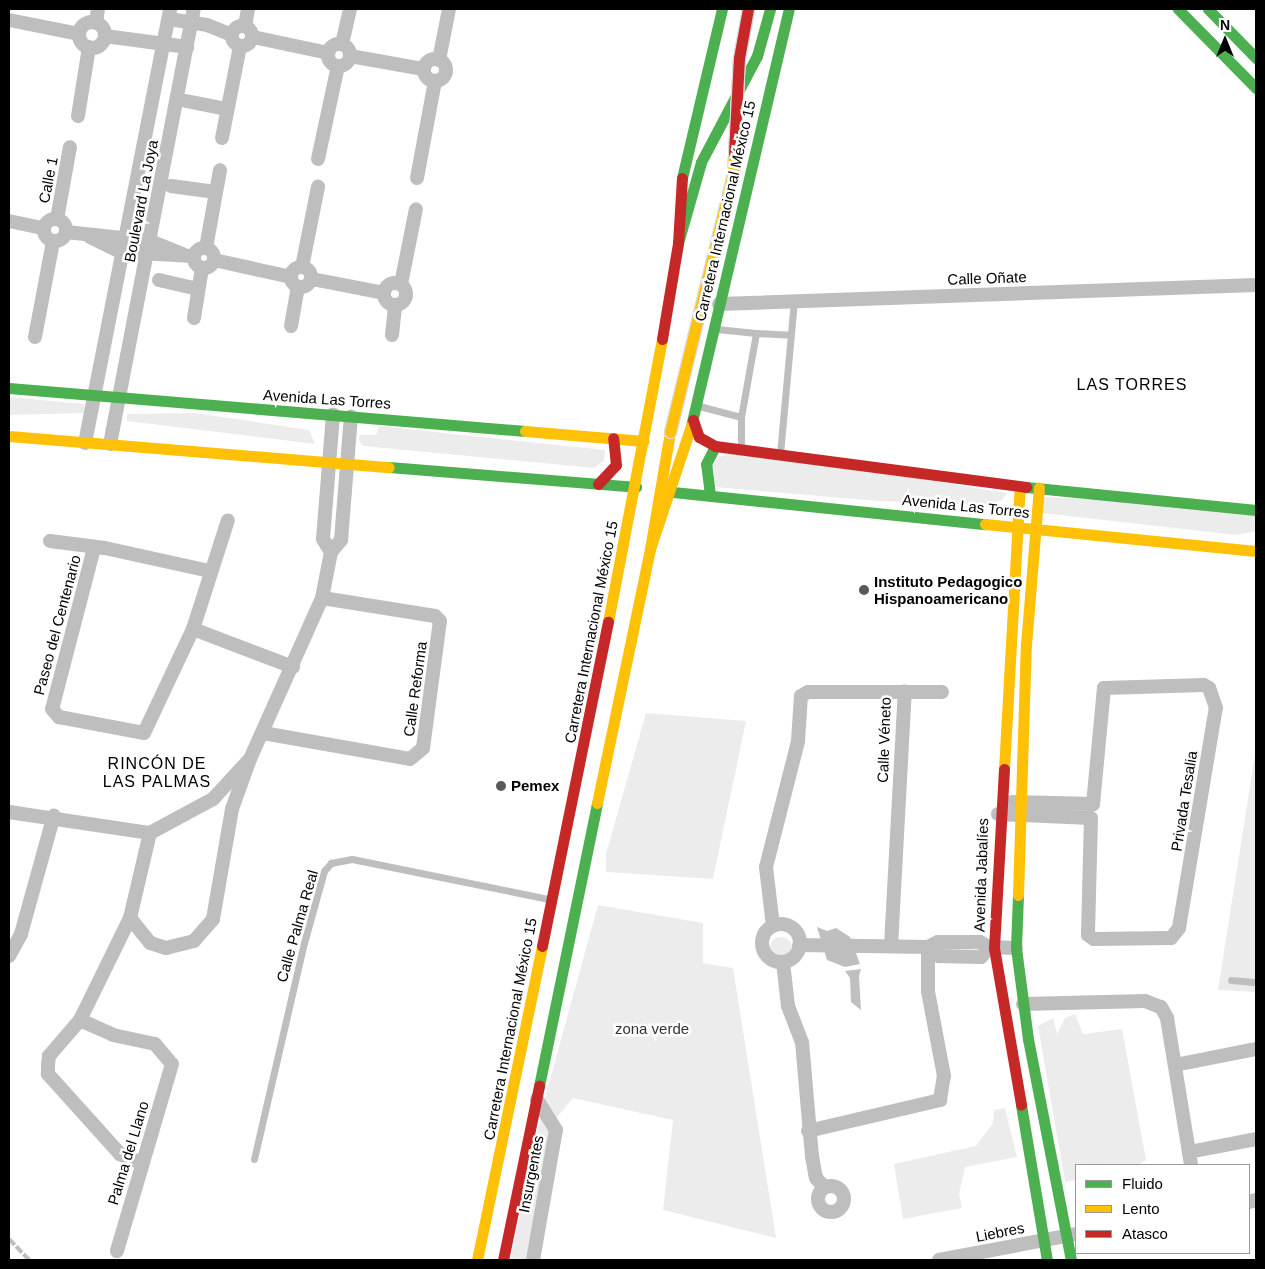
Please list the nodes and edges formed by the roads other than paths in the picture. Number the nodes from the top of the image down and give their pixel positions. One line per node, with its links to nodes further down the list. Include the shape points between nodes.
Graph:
1 (248, 9): 15 (street)
2 (350, 9): 20 (street)
3 (449, 9): 27 (street)
4 (722, 9): 52 (main road, Carretera Internacional México 15, via 681,183)
5 (748, 9): 107 (main road, bridge, via 739,58 733,173 670,432)
6 (770, 9): 52 (main road, via 757,56 701,162)
7 (789, 9): 68 (main road, Carretera Internacional México 15)
8 (1178, 9): 31 (main road)
9 (1208, 9): 26 (main road)
10 (97, 16): 16 (street, via 85,24); 17 (street)
11 (168, 18): 13 (street); 22 (street, Boulevard La Joya)
12 (9, 20): 16 (street)
13 (192, 20): 18 (street); 23 (street, Boulevard La Joya)
14 (1239, 21): 19 (main road)
15 (249, 32): 18 (street); 24 (street)
16 (79, 34): 21 (street)
17 (105, 36): 21 (street, via 100,45); 22 (street)
18 (232, 38): 33 (street)
19 (1256, 40)
20 (342, 44): 24 (street); 25 (street)
21 (89, 47): 34 (street)
22 (162, 48): 23 (street); 48 (street, Boulevard La Joya)
23 (186, 52): 50 (street, Boulevard La Joya)
24 (328, 53): 28 (street)
25 (350, 56): 28 (street); 29 (street)
26 (1256, 58)
27 (439, 60): 29 (street, via 427,63); 30 (street, via 445,75)
28 (338, 66): 37 (street)
29 (424, 69): 30 (street)
30 (435, 81): 39 (street)
31 (1256, 88)
32 (186, 101): 33 (street)
33 (227, 109): 35 (street)
34 (78, 116)
35 (222, 138)
36 (70, 147): 44 (street, Calle 1)
37 (318, 159)
38 (220, 170): 42 (street)
39 (417, 178)
40 (171, 186): 42 (street)
41 (318, 188): 58 (street)
42 (216, 192): 53 (street)
43 (416, 209): 63 (street)
44 (57, 218): 46 (street); 47 (street)
45 (9, 221): 46 (street)
46 (43, 228): 51 (street)
47 (66, 232): 49 (street); 51 (street)
48 (124, 236): 49 (street); 50 (street); 54 (street, Boulevard La Joya)
49 (90, 237): 54 (street)
50 (150, 241): 55 (street); 56 (street, Boulevard La Joya)
51 (53, 242): 76 (street)
52 (678, 243): 87 (main road, Carretera Internacional México 15)
53 (206, 248): 55 (street); 57 (street)
54 (121, 252): 56 (street); 78 (street, Boulevard La Joya)
55 (188, 255): 56 (street); 59 (street)
56 (148, 256): 79 (street, Boulevard La Joya)
57 (214, 260): 59 (street); 62 (street)
58 (302, 267): 60 (street); 62 (street)
59 (202, 268): 65 (street)
60 (312, 279): 62 (street, via 304,287); 66 (street)
61 (159, 280): 65 (street)
62 (294, 282): 71 (street)
63 (401, 284): 66 (street, via 390,284); 69 (street, via 405,300)
64 (1256, 285): 67 (street, Calle Oñate)
65 (198, 289): 70 (street)
66 (384, 293): 69 (street)
67 (794, 301): 68 (street, Calle Oñate); 75 (lane)
68 (719, 304): 72 (main road, Carretera Internacional México 15)
69 (395, 306): 74 (street)
70 (194, 318)
71 (291, 326)
72 (713, 329): 73 (lane); 80 (main road, Carretera Internacional México 15)
73 (756, 333): 75 (lane); 83 (lane)
74 (392, 335)
75 (790, 335): 92 (lane)
76 (35, 337)
77 (9, 388): 78 (main road, Avenida Las Torres)
78 (96, 396): 79 (main road, Avenida Las Torres); 88 (street)
79 (120, 399): 81 (main road, Avenida Las Torres); 89 (street)
80 (696, 406): 83 (lane); 84 (main road, Carretera Internacional México 15)
81 (333, 414): 82 (main road, Avenida Las Torres); 93 (street)
82 (351, 416): 86 (main road, Avenida Las Torres); 94 (street)
83 (740, 417): 91 (lane)
84 (693, 420): 90 (main road, via 699,437); 99 (main road, Carretera Internacional México 15)
85 (9, 436): 88 (main road)
86 (613, 438): 87 (main road, Avenida Las Torres); 95 (main road, via 616,465)
87 (644, 441): 97 (main road, Carretera Internacional México 15)
88 (84, 443): 89 (main road)
89 (110, 444): 93 (main road)
90 (715, 446): 91 (main road, Avenida Las Torres); 100 (main road, via 706,464)
91 (741, 450): 92 (main road, Avenida Las Torres)
92 (780, 454): 96 (main road, Avenida Las Torres)
93 (329, 461): 94 (main road); 109 (street, via 323,539)
94 (347, 462): 95 (main road); 109 (street, via 341,540)
95 (598, 484): 97 (main road)
96 (1020, 486): 98 (main road, Avenida Las Torres); 103 (main road, Avenida Jabalíes)
97 (636, 487): 125 (main road, Carretera Internacional México 15)
98 (1039, 488): 101 (main road, Avenida Las Torres); 104 (main road)
99 (674, 492): 100 (main road, Avenida Las Torres); 107 (main road)
100 (710, 495): 103 (main road, Avenida Las Torres)
101 (1256, 510)
102 (228, 520): 110 (street)
103 (1018, 526): 104 (main road, Avenida Las Torres); 119 (main road, Avenida Jabalíes)
104 (1035, 528): 108 (main road, Avenida Las Torres); 120 (main road)
105 (50, 541): 106 (street)
106 (94, 548): 110 (street); 112 (street, Paseo del Centenario, via 52,709 59,717 144,733)
107 (650, 549): 143 (main road)
108 (1256, 551)
109 (331, 552): 111 (street)
110 (210, 571): 112 (street, via 212,580)
111 (322, 598): 113 (street); 116 (street, Calle Reforma, via 435,616 440,621 423,748 410,759)
112 (193, 629): 113 (street)
113 (293, 667): 116 (street)
114 (905, 691): 115 (street); 127 (street, Calle Véneto, via 808,692 801,696 798,741 766,867); 129 (street, Calle Véneto)
115 (942, 692)
116 (263, 733): 117 (street)
117 (250, 759): 118 (street); 121 (street)
118 (213, 799): 121 (street, via 226,800); 124 (street)
119 (998, 808): 120 (street); 131 (main road, Avenida Jabalíes)
120 (1020, 809): 120 (street, Privada Tesalia, via 1093,804 1100,692 1109,686 1209,688 1216,708 1180,928 1171,938 1104,940 1088,935 1091,818); 132 (main road)
121 (232, 810): 126 (street, via 212,919 194,941 166,948 150,943)
122 (9, 812): 123 (street)
123 (54, 815): 124 (street); 133 (street, via 21,934)
124 (150, 833): 126 (street)
125 (551, 900): 146 (lane, Calle Palma Real, via 352,859 331,863 324,871 306,936); 153 (main road, Carretera Internacional México 15)
126 (130, 918): 138 (street)
127 (773, 926): 128 (street, via 792,928); 134 (street, via 764,934 762,946 772,960)
128 (800, 945): 129 (street); 134 (street, via 796,954)
129 (891, 946): 130 (street)
130 (929, 947): 131 (street, via 980,942); 144 (street, via 928,991 944,1076 940,1100)
131 (991, 948): 132 (street); 140 (main road, Avenida Jabalíes)
132 (1016, 948): 137 (main road)
133 (9, 956)
134 (783, 962): 144 (street, via 788,1006 802,1042)
135 (1232, 980): 136 (lane)
136 (1256, 982)
137 (1023, 1004): 139 (main road); 142 (street, via 1153,1002 1167,1018)
138 (80, 1020): 148 (street, via 49,1056 48,1074 120,1154); 148 (street, Palma del Llano, via 113,1035 156,1044 172,1064)
139 (1028, 1039): 140 (main road); 150 (main road)
140 (1007, 1044): 151 (main road, Avenida Jabalíes)
141 (1256, 1049): 142 (street)
142 (1175, 1065): 147 (street)
143 (537, 1099): 154 (main road); 155 (street, Insurgentes, via 556,1130)
144 (808, 1131): 149 (street, via 816,1178)
145 (1256, 1139): 147 (street)
146 (254, 1159)
147 (1190, 1159)
148 (141, 1163): 152 (street, Palma del Llano)
149 (824, 1187)
150 (1071, 1235): 151 (street, Liebres); 158 (main road)
151 (1044, 1240): 156 (street, Liebres); 157 (main road, Avenida Jabalíes)
152 (116, 1251)
153 (477, 1260)
154 (503, 1260)
155 (534, 1260)
156 (939, 1260)
157 (1047, 1260)
158 (1071, 1260)

